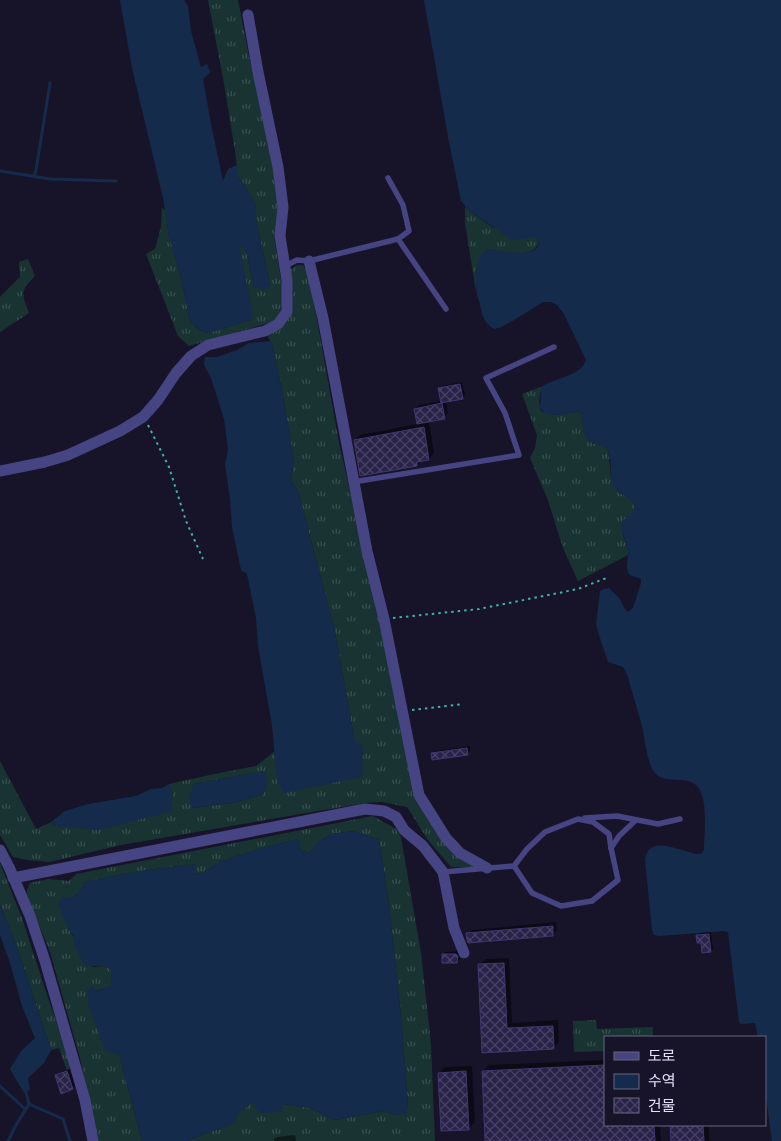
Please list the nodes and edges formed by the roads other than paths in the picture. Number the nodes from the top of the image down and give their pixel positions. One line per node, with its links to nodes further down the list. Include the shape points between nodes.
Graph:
1 (248, 16): 5 (street, via 284,207 280,236)
2 (388, 178): 3 (lane, via 403,205 408,231)
3 (398, 239): 4 (lane); 6 (lane)
4 (309, 260): 5 (lane, via 297,260); 9 (street)
5 (284, 266): 8 (street, via 287,312 278,324 265,331 208,345 191,356 143,416 120,431 68,455)
6 (446, 309)
7 (554, 348): 9 (lane, via 486,378 505,413 519,455)
8 (0, 471)
9 (353, 482): 16 (street, via 419,795 446,838 460,853)
10 (578, 819): 12 (lane, via 617,816); 13 (lane, via 593,822 610,834); 15 (lane, via 545,832)
11 (680, 819): 12 (lane, via 658,824)
12 (636, 820): 13 (lane)
13 (610, 848): 15 (lane, via 618,880 592,902 561,906 532,893)
14 (0, 850): 18 (street)
15 (514, 866): 16 (lane)
16 (487, 868): 17 (lane)
17 (443, 872): 18 (street, via 396,817 384,810 365,809); 19 (street, via 454,928)
18 (13, 878): 20 (street, via 45,961 85,1100)
19 (464, 953)
20 (92, 1141)

